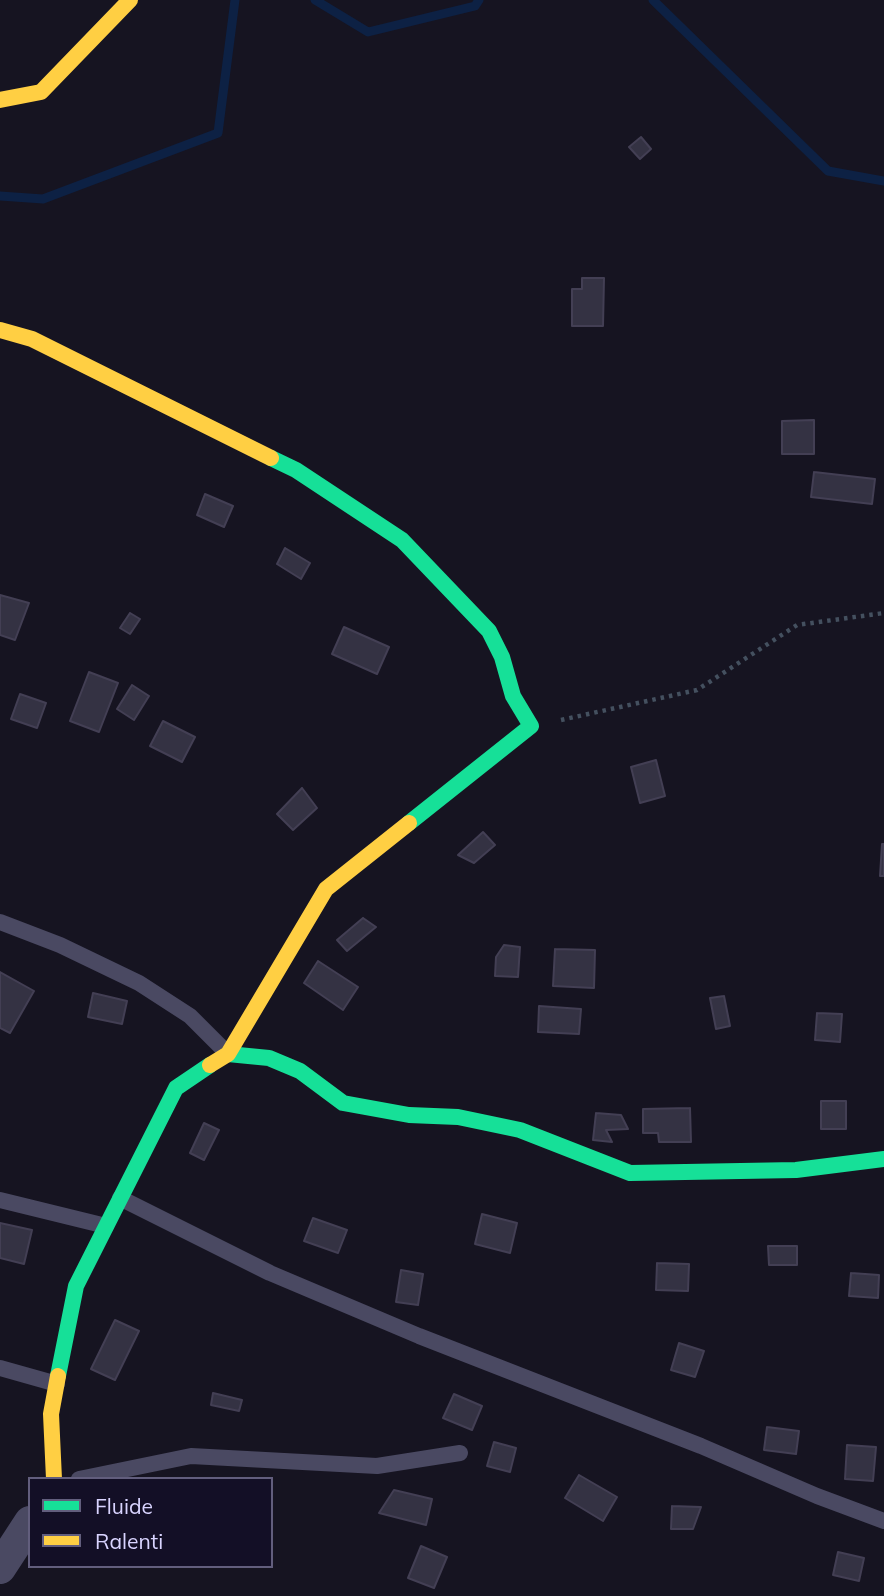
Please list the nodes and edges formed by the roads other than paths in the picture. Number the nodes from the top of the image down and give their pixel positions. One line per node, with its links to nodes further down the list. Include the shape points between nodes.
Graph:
1 (130, 0): 2 (street, via 41,92)
2 (0, 100)
3 (0, 330): 5 (street, via 32,339 296,470 402,540 489,631 513,696 531,726 326,889)
4 (0, 922): 5 (lane, via 139,983 190,1016)
5 (228, 1054): 6 (street, via 269,1058 300,1071 342,1103 409,1115 458,1117 520,1130 630,1173 796,1170); 7 (street, via 176,1088)
6 (884, 1159)
7 (120, 1198): 9 (street); 15 (lane, via 270,1273 406,1331)
8 (0, 1199): 9 (lane)
9 (106, 1226): 11 (street, via 76,1286)
10 (0, 1368): 11 (lane)
11 (57, 1384): 13 (street, via 51,1414)
12 (460, 1452): 14 (lane, via 377,1466 191,1456)
13 (54, 1477)
14 (89, 1477)
15 (884, 1521)
16 (28, 1524): 17 (street)
17 (0, 1568)

